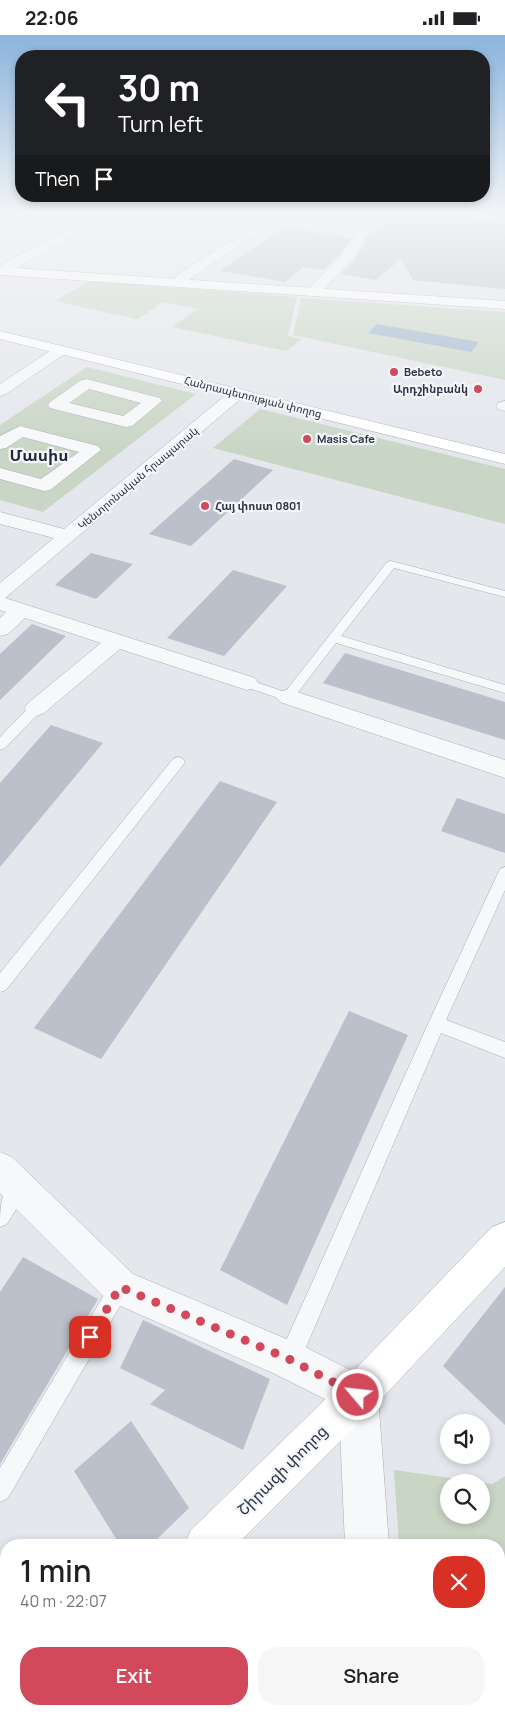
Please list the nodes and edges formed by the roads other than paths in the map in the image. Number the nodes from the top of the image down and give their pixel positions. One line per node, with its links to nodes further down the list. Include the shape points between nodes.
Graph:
1 (334, 293): 2 (street)
2 (505, 305)
3 (0, 335): 4 (street, Հանրապետության փողոց)
4 (61, 350): 8 (street); 9 (street, Հանրապետության փողոց)
5 (118, 375): 7 (street)
6 (160, 385): 10 (street)
7 (100, 387): 10 (street); 11 (street, via 86,384 56,405)
8 (0, 391)
9 (238, 393): 16 (street, Հանրապետության փողոց); 21 (street, Կենտրոնական հրապարակ)
10 (142, 398): 12 (street, via 154,401 126,423)
11 (73, 409): 12 (street); 13 (street)
12 (112, 419): 15 (street)
13 (36, 435): 14 (street, via 20,431); 15 (street)
14 (0, 445)
15 (76, 446): 18 (street, via 92,450 44,486)
16 (505, 459)
17 (0, 473): 18 (street)
18 (31, 482): 19 (street)
19 (12, 496)
20 (0, 518): 21 (street, Կենտրոնական հրապարակ)
21 (68, 536): 22 (street)
22 (0, 593)
23 (505, 594): 27 (lane, via 391,564)
24 (0, 603): 25 (street)
25 (21, 610): 26 (street); 28 (street)
26 (0, 629)
27 (334, 637): 30 (lane); 31 (lane)
28 (117, 641): 29 (street); 32 (street)
29 (247, 683): 31 (lane)
30 (505, 689)
31 (288, 697): 35 (street)
32 (36, 708): 33 (lane)
33 (0, 745)
34 (178, 762): 37 (lane)
35 (505, 769)
36 (505, 873): 38 (lane)
37 (0, 985)
38 (436, 1024): 39 (lane); 43 (lane)
39 (505, 1050)
40 (7, 1191): 42 (street)
41 (505, 1240): 44 (street, Շիրազի փողոց)
42 (120, 1287): 43 (street); 45 (lane)
43 (289, 1359): 44 (street)
44 (358, 1395): 46 (street, Շիրազի փողոց); 47 (street)
45 (0, 1490)
46 (212, 1539)
47 (368, 1539)

